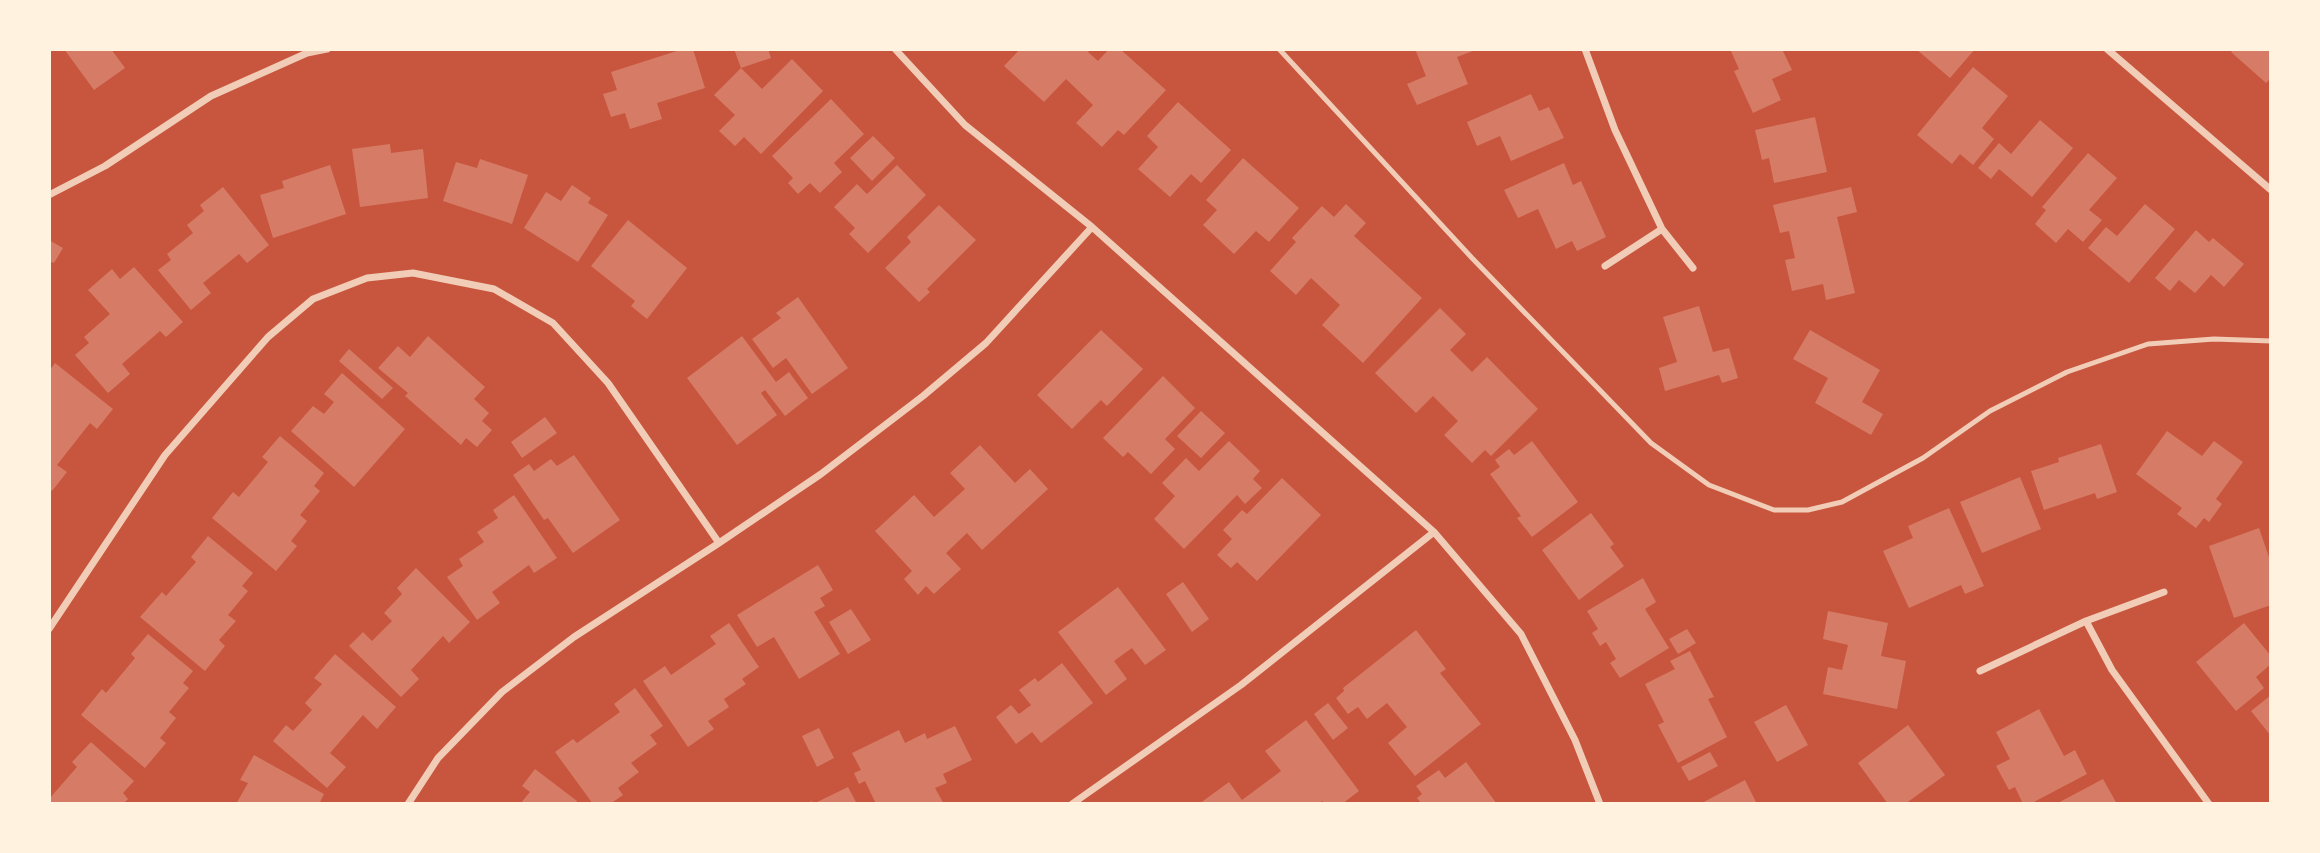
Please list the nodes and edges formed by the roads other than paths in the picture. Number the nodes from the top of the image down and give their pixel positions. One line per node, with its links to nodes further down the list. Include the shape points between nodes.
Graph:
1 (327, 49): 7 (street, via 307,53 211,96 105,166)
2 (895, 49): 8 (street, via 965,125)
3 (1279, 49): 12 (lane, via 1651,443 1709,485 1774,510 1808,510 1842,502 1923,458 2001,406 2067,372 2148,344)
4 (1585, 49): 9 (street, via 1615,130)
5 (2108, 49): 6 (street)
6 (2271, 190)
7 (49, 195)
8 (1092, 227): 13 (street); 14 (street, via 976,352 821,474)
9 (1662, 229): 10 (street); 11 (street)
10 (1605, 266)
11 (1693, 268)
12 (2271, 341)
13 (1434, 532): 20 (street, via 1241,685); 21 (street, via 1521,634 1575,740)
14 (719, 543): 17 (street, via 608,383 553,323 494,289 413,273 367,278 313,299 268,337 165,455); 19 (street, via 574,637 502,692 438,758)
15 (2164, 592): 16 (street)
16 (2086, 621): 18 (street); 22 (street, via 2112,670)
17 (49, 629)
18 (1980, 671)
19 (408, 804)
20 (1072, 804)
21 (1600, 804)
22 (2209, 804)

